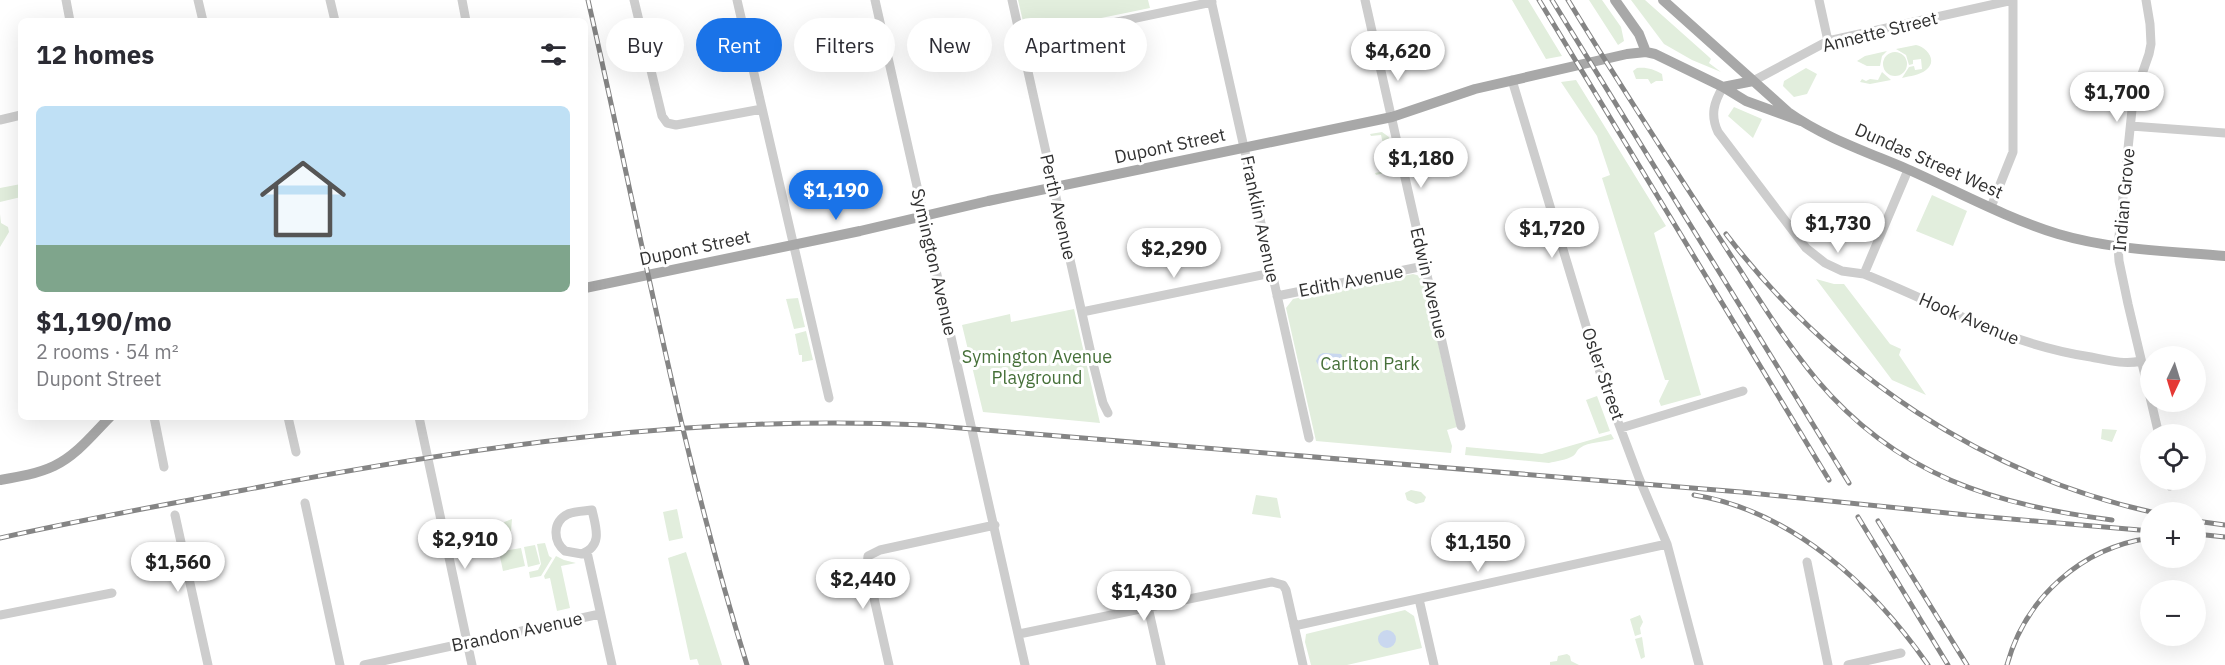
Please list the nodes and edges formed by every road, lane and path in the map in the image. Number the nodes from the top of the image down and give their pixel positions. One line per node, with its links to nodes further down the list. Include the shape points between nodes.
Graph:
1 (66, 0): 16 (street)
2 (198, 0): 17 (street)
3 (330, 0): 18 (street)
4 (462, 0): 19 (street)
5 (634, 0): 28 (street, via 662,116 668,123 676,125)
6 (737, 0): 28 (street)
7 (874, 0): 39 (street, Symington Avenue)
8 (1012, 0): 20 (street, Perth Avenue)
9 (1365, 0): 30 (street, Edwin Avenue)
10 (1615, 0): 23 (main road, via 1639,34)
11 (1663, 0): 26 (main road, Dundas Street West)
12 (1819, 0): 22 (street)
13 (2013, 0): 22 (street, Annette Street); 38 (street, via 2013,152)
14 (2146, 0): 33 (street, Indian Grove, via 2150,54 2133,100)
15 (1211, 1): 21 (street); 35 (street, Franklin Avenue)
16 (69, 18)
17 (202, 18)
18 (333, 18)
19 (465, 18)
20 (1016, 18)
21 (1133, 18)
22 (1828, 41): 26 (street, Annette Street)
23 (1646, 52): 25 (main road, Dupont Street); 27 (main road, Dupont Street)
24 (1028, 72): 37 (street, Perth Avenue)
25 (1512, 80): 30 (main road, Dupont Street); 59 (street, Osler Street, via 1599,369)
26 (1753, 81): 27 (main road); 32 (main road, Dundas Street West)
27 (1723, 87): 32 (main road, Dupont Street, via 1746,101); 45 (street, Hook Avenue, via 1714,105 1714,123 1806,248 1842,271)
28 (762, 109): 40 (street)
29 (18, 116): 31 (street)
30 (1392, 117): 35 (main road, Dupont Street); 43 (street, Edwin Avenue)
31 (0, 120)
32 (1801, 121): 36 (main road, Dundas Street West)
33 (2131, 126): 34 (street); 41 (street, Indian Grove)
34 (2225, 133)
35 (1244, 147): 37 (main road, Dupont Street); 44 (street, Franklin Avenue)
36 (1908, 170): 38 (main road, Dundas Street West); 45 (street)
37 (1053, 187): 39 (main road, Dupont Street); 48 (street, Perth Avenue)
38 (1991, 207): 41 (main road, Dundas Street West, via 2057,233)
39 (924, 216): 40 (main road, Dupont Street); 66 (street, Symington Avenue)
40 (793, 244): 46 (main road, Dupont Street); 52 (street)
41 (2118, 246): 42 (main road, Dundas Street West); 49 (street, Indian Grove)
42 (2225, 256)
43 (1424, 266): 47 (street, Edith Avenue); 58 (street, Edwin Avenue)
44 (1272, 273): 47 (street, Franklin Avenue); 48 (street)
45 (1864, 274): 50 (street, Hook Avenue, via 2036,347 2125,363)
46 (588, 287)
47 (1277, 296): 60 (street, Franklin Avenue)
48 (1082, 312): 53 (street, Perth Avenue)
49 (2140, 356)
50 (2140, 361)
51 (1743, 391): 59 (street)
52 (829, 398)
53 (1108, 413)
54 (107, 420): 63 (main road, via 60,463)
55 (155, 420): 62 (street)
56 (289, 420): 61 (street)
57 (420, 420): 77 (street)
58 (1461, 426)
59 (1621, 428): 67 (street, Osler Street)
60 (1309, 438)
61 (296, 452)
62 (164, 467)
63 (0, 480)
64 (304, 503): 80 (street)
65 (175, 515): 79 (street)
66 (995, 525): 76 (street, Symington Avenue); 84 (street, via 868,556 867,567)
67 (1667, 544): 71 (street); 89 (street, Osler Street)
68 (587, 552): 68 (street, via 597,539 592,510 567,515 555,532 566,551); 73 (street)
69 (1807, 562): 90 (street)
70 (112, 593): 74 (street)
71 (1419, 599): 75 (street); 88 (street)
72 (1148, 607): 75 (street, via 1278,583 1286,590); 76 (street); 86 (street)
73 (600, 614): 77 (street, Brandon Avenue); 83 (street)
74 (0, 615)
75 (1294, 626): 87 (street)
76 (1019, 634): 85 (street, Symington Avenue)
77 (467, 642): 81 (street, Brandon Avenue); 82 (street)
78 (1901, 653): 91 (street)
79 (208, 665)
80 (340, 665)
81 (364, 665)
82 (472, 665)
83 (612, 665)
84 (890, 665)
85 (1025, 665)
86 (1161, 665)
87 (1303, 665)
88 (1434, 665)
89 (1699, 665)
90 (1828, 665)
91 (1848, 665)

